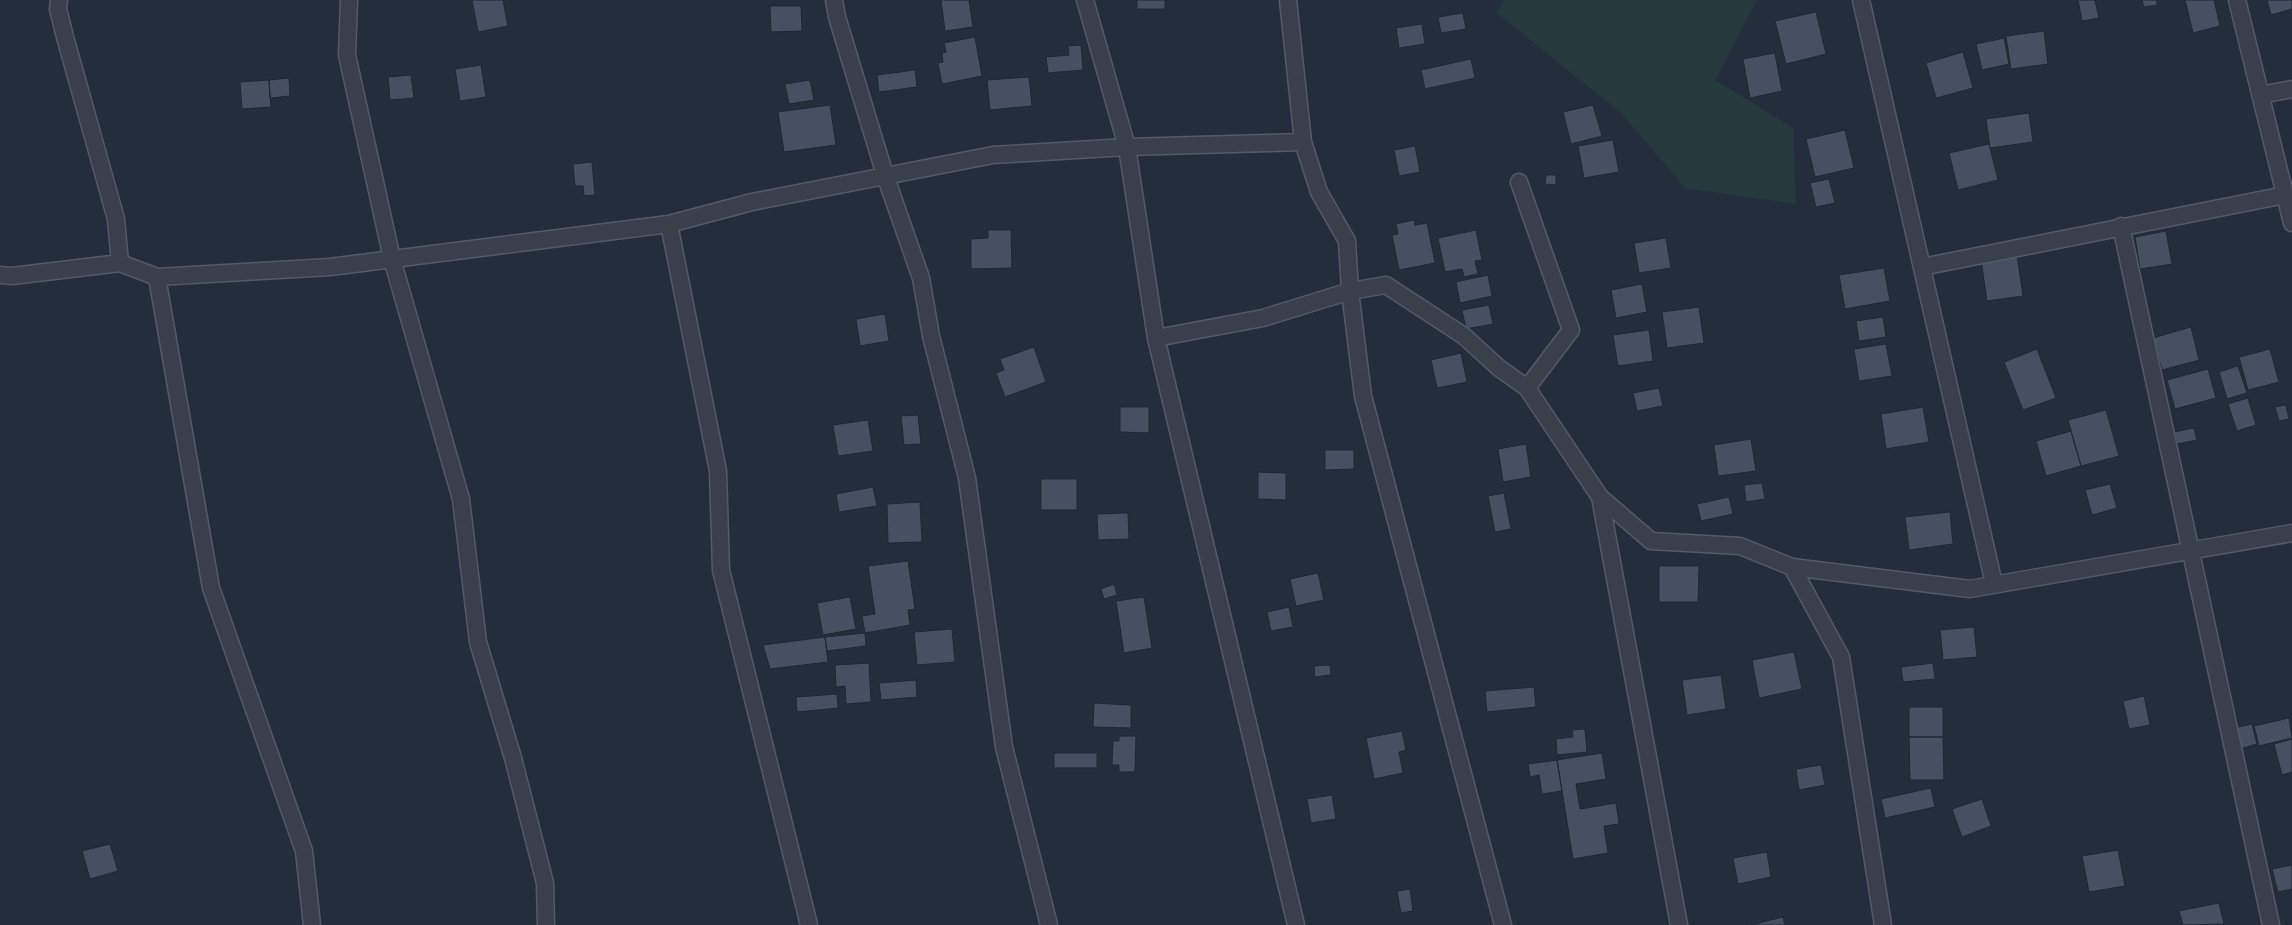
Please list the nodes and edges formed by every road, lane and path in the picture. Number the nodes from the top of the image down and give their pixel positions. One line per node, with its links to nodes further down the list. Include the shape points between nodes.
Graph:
1 (59, 0): 19 (street, via 65,37 116,219)
2 (349, 0): 18 (street, via 347,55)
3 (834, 0): 12 (street)
4 (1085, 0): 11 (street)
5 (1288, 0): 10 (street)
6 (1862, 0): 20 (street)
7 (2237, 0): 9 (street)
8 (2292, 89): 9 (street)
9 (2260, 95): 14 (street)
10 (1303, 142): 11 (street); 23 (street, via 1319,192 1347,241)
11 (1127, 147): 12 (street, via 993,155); 24 (street)
12 (885, 175): 16 (street, via 752,202); 34 (street, via 921,278 931,336 967,478 1004,747)
13 (1519, 182): 25 (street, via 1571,330)
14 (2285, 195): 15 (street); 17 (street)
15 (2292, 223)
16 (669, 224): 18 (street); 33 (street, via 718,471 721,570)
17 (2121, 226): 20 (street); 28 (street)
18 (392, 259): 22 (street, via 330,267); 32 (street, via 461,499 478,642 513,758 545,883)
19 (120, 263): 21 (street); 22 (street)
20 (1922, 267): 30 (street)
21 (0, 275)
22 (157, 277): 31 (street, via 211,588 304,851)
23 (1350, 291): 24 (street, via 1263,318); 25 (street, via 1386,285 1464,336); 36 (street, via 1363,396)
24 (1156, 338): 35 (street)
25 (1527, 388): 26 (street)
26 (1600, 497): 29 (street, via 1651,541 1740,546); 37 (street)
27 (2292, 533): 28 (street)
28 (2191, 550): 30 (street); 39 (street)
29 (1792, 567): 30 (street, via 1970,589); 38 (street, via 1841,657)
30 (1994, 584)
31 (312, 925)
32 (546, 925)
33 (809, 925)
34 (1049, 925)
35 (1296, 925)
36 (1503, 925)
37 (1678, 925)
38 (1883, 925)
39 (2271, 925)

